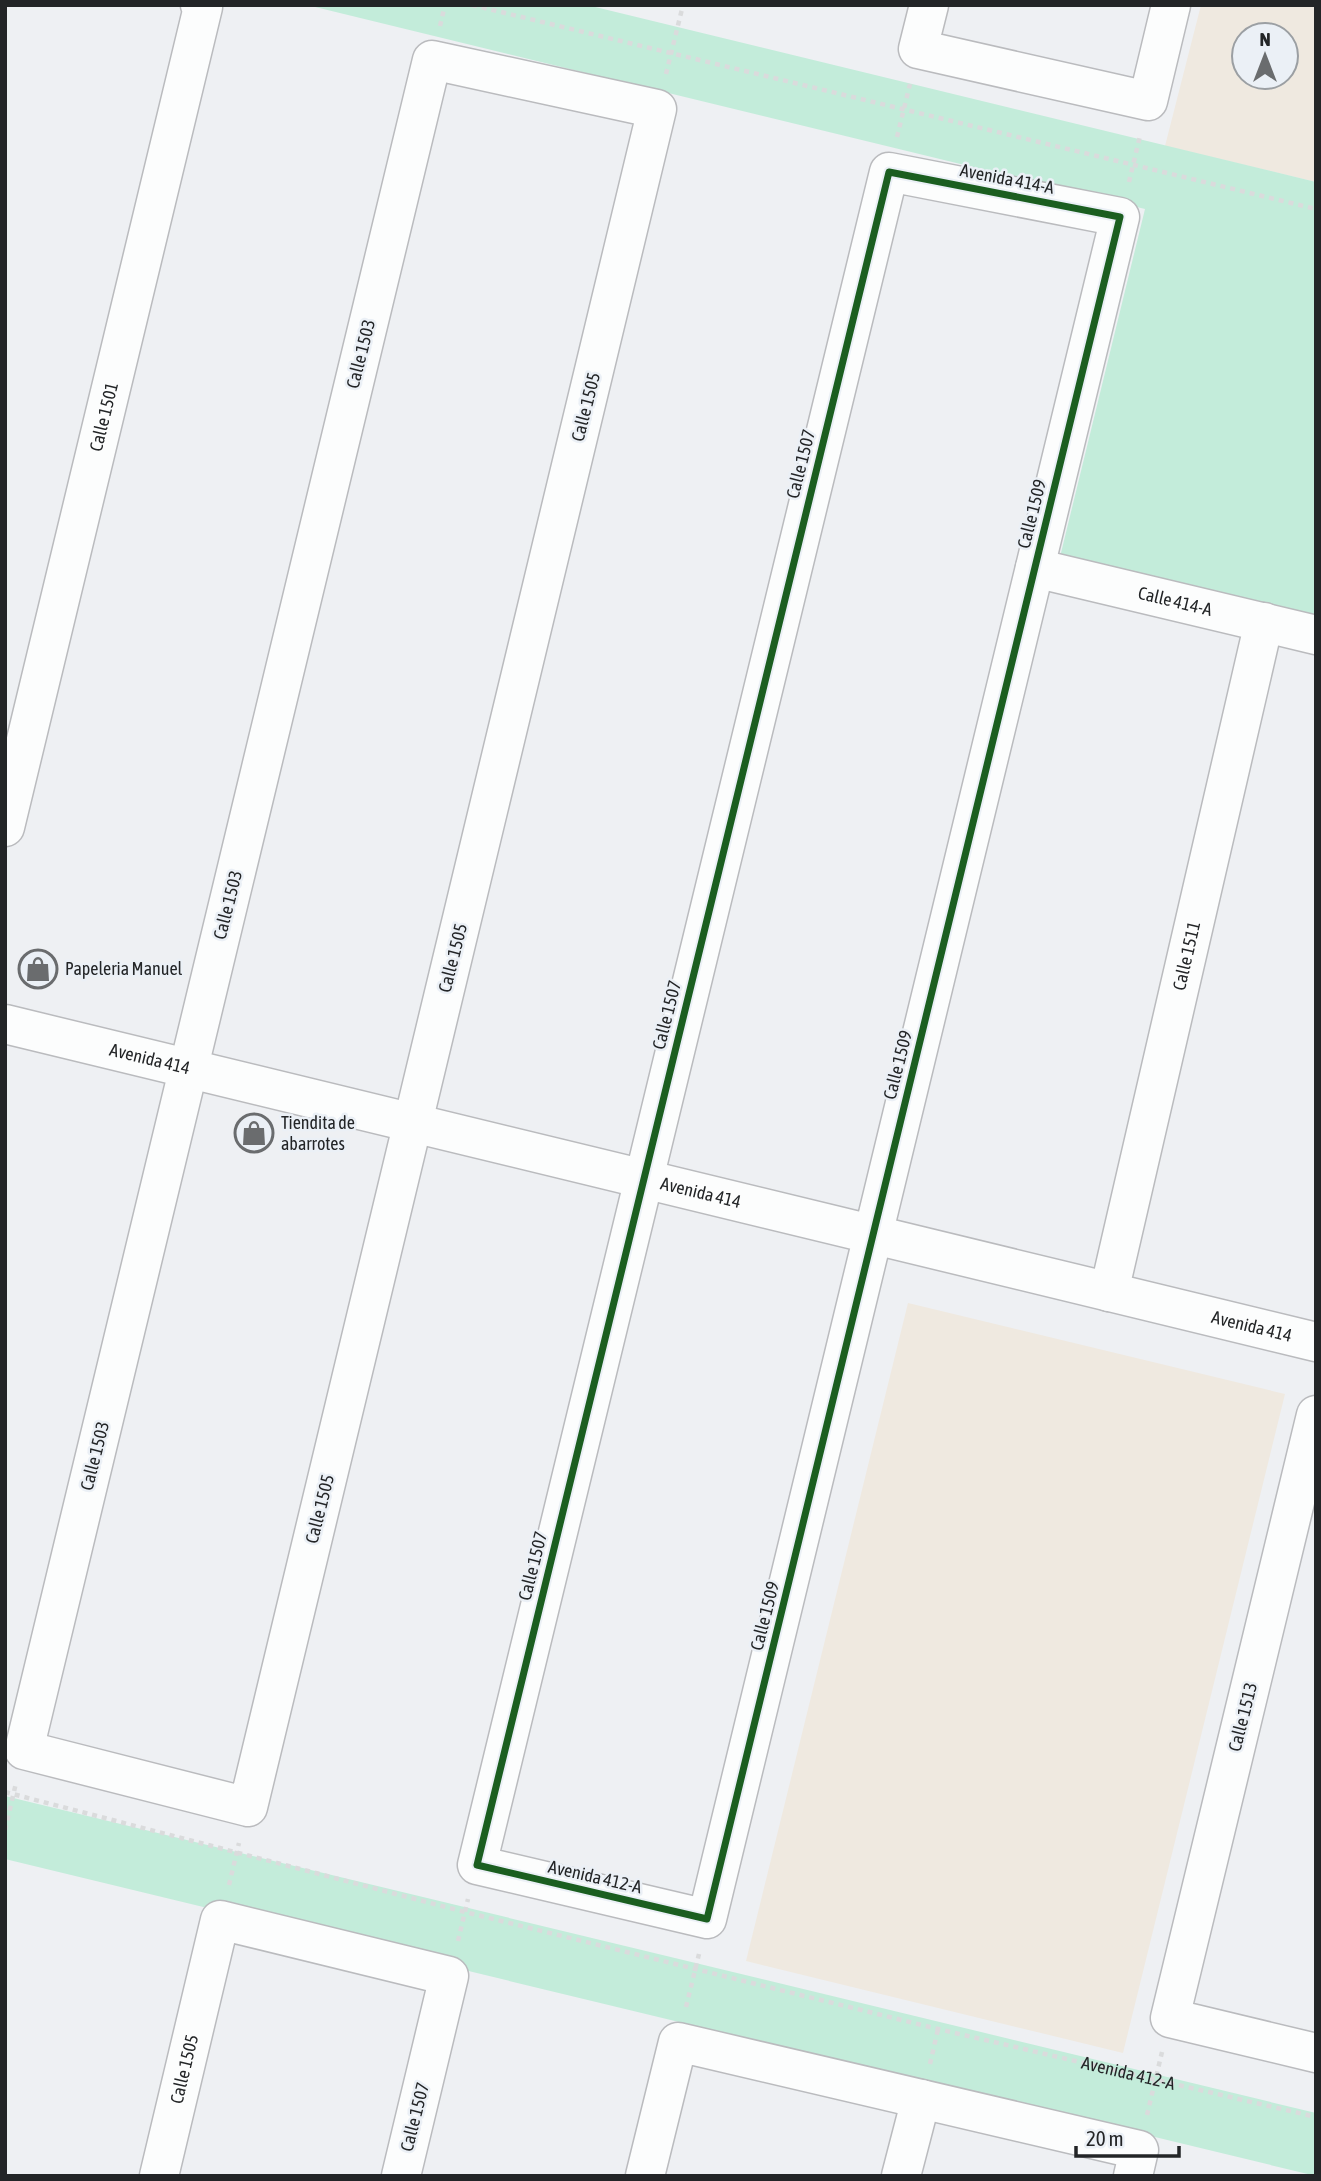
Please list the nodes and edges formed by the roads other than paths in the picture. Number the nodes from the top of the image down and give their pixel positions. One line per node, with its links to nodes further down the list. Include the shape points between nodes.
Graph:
1 (929, 5): 2 (street, via 918,49 1148,101)
2 (1171, 5)
3 (202, 6): 10 (street, Calle 1501)
4 (432, 61): 12 (street, Calle 1503); 13 (street, Calle 1505, via 657,109)
5 (888, 172): 6 (street, Avenida 414-A); 14 (street, Calle 1507)
6 (1120, 217): 7 (street, Calle 1509)
7 (1035, 568): 8 (street, Calle 414-A); 15 (street, Calle 1509)
8 (1264, 622): 9 (street, Calle 414-A); 16 (street, Calle 1511)
9 (1316, 635)
10 (5, 827)
11 (5, 1024): 12 (street, Avenida 414)
12 (189, 1069): 13 (street, Avenida 414); 19 (street, Calle 1503, via 24,1750)
13 (413, 1123): 14 (street, Avenida 414); 19 (street, Calle 1505)
14 (643, 1179): 15 (street, Avenida 414); 20 (street, Calle 1507)
15 (873, 1234): 16 (street, Avenida 414); 21 (street, Calle 1509)
16 (1109, 1292): 17 (street, Avenida 414)
17 (1316, 1342)
18 (1316, 1415): 23 (street, Calle 1513, via 1170,2018)
19 (248, 1807)
20 (477, 1865): 21 (street, Avenida 412-A)
21 (707, 1919)
22 (449, 1976): 26 (street, Calle 1505, via 220,1920); 27 (street, Calle 1507)
23 (1316, 2053)
24 (921, 2099): 25 (street); 28 (street, via 678,2042); 29 (street)
25 (1136, 2163)
26 (159, 2176)
27 (401, 2176)
28 (645, 2176)
29 (901, 2176)

